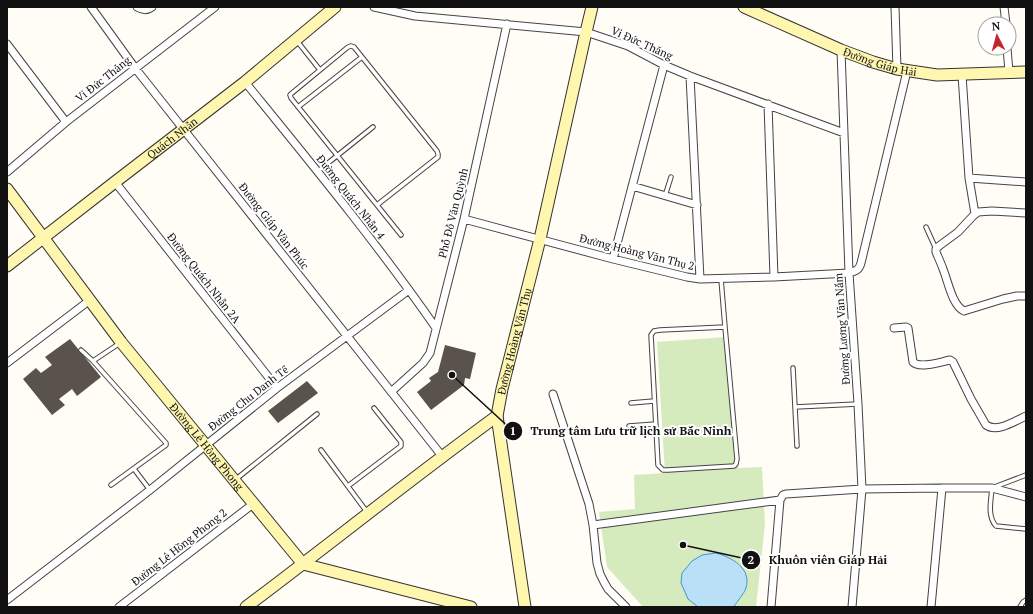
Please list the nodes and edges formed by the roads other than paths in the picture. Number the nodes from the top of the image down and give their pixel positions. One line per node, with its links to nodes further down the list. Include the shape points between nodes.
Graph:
1 (91, 7): 18 (street, Đường Giáp Văn Phúc)
2 (137, 7): 3 (street, via 144,10)
3 (152, 7)
4 (215, 7): 18 (street, Vi Đức Thăng)
5 (335, 7): 12 (street, Quách Nhẫn)
6 (374, 7): 10 (street, Vi Đức Thăng, via 415,16)
7 (592, 7): 11 (street, Đường Hoàng Văn Thụ)
8 (744, 7): 14 (street, Đường Giáp Hải)
9 (895, 7): 20 (street)
10 (507, 24): 11 (street, Vi Đức Thăng); 46 (street, Phố Đỗ Văn Quỳnh)
11 (586, 32): 17 (street, Vi Đức Thăng, via 628,46); 50 (street, Đường Hoàng Văn Thụ)
12 (296, 40): 19 (lane); 25 (street, Quách Nhẫn)
13 (7, 44): 28 (street)
14 (841, 50): 20 (street, Đường Giáp Hải); 31 (street, Đường Lương Văn Nắm)
15 (1008, 56): 21 (street)
16 (362, 57): 19 (lane, via 352,46); 27 (lane); 43 (lane, via 438,154 438,158)
17 (664, 65): 24 (street, Vi Đức Thăng); 39 (street)
18 (135, 68): 28 (street, Vi Đức Thăng); 30 (street, Đường Giáp Văn Phúc)
19 (320, 70): 27 (lane, via 290,95)
20 (902, 70): 23 (street, Đường Giáp Hải, via 937,75); 54 (street, via 861,263 856,271)
21 (1009, 72): 22 (street, Đường Giáp Hải); 23 (street, Đường Giáp Hải)
22 (1026, 72)
23 (962, 74): 36 (street)
24 (690, 76): 26 (street, Vi Đức Thăng); 42 (street)
25 (245, 82): 30 (street, Quách Nhẫn); 33 (street, Đường Quách Nhẫn 4)
26 (768, 104): 31 (street, Vi Đức Thăng); 55 (street)
27 (298, 107): 32 (lane)
28 (66, 122): 34 (street, Vi Đức Thăng)
29 (373, 127): 32 (lane)
30 (183, 129): 37 (street, Quách Nhẫn); 64 (street, Đường Giáp Văn Phúc)
31 (844, 133): 54 (street, Đường Lương Văn Nắm)
32 (337, 156): 33 (lane); 43 (lane)
33 (318, 171): 58 (street, Đường Quách Nhẫn 4)
34 (7, 172)
35 (671, 177): 41 (lane)
36 (969, 178): 38 (street); 45 (street)
37 (115, 182): 49 (street, Quách Nhẫn); 70 (street, Đường Quách Nhẫn 2A)
38 (1026, 182)
39 (632, 186): 41 (street); 52 (street)
40 (7, 189): 49 (street, Đường Lê Hồng Phong)
41 (665, 196): 42 (street)
42 (697, 205): 56 (street)
43 (377, 206): 48 (lane)
44 (1026, 213): 45 (street, via 992,211)
45 (976, 214): 51 (street)
46 (464, 219): 50 (street, Đường Hoàng Văn Thụ 2); 62 (street, Phố Đỗ Văn Quỳnh)
47 (926, 227): 51 (lane)
48 (401, 235)
49 (43, 238): 53 (street, Quách Nhẫn); 60 (street, Đường Lê Hồng Phong)
50 (540, 239): 52 (street, Đường Hoàng Văn Thụ 2); 79 (street, Đường Hoàng Văn Thụ)
51 (936, 249): 59 (street, via 951,293 961,310 966,311 1003,299)
52 (613, 259): 56 (street, Đường Hoàng Văn Thụ 2)
53 (7, 266)
54 (849, 273): 55 (street, Đường Hoàng Văn Thụ 2); 75 (street, Đường Lương Văn Nắm)
55 (774, 277): 57 (street, Đường Hoàng Văn Thụ 2)
56 (700, 279): 57 (street, Đường Hoàng Văn Thụ 2)
57 (721, 279): 61 (lane)
58 (409, 290): 62 (street, Đường Quách Nhẫn 4); 64 (street, Đường Chu Danh Tể)
59 (1026, 296)
60 (90, 300): 65 (street, Đường Lê Hồng Phong); 68 (street)
61 (724, 327): 73 (lane, via 654,331 651,341); 81 (lane, via 736,464 664,470 658,465)
62 (436, 328): 71 (street, Phố Đỗ Văn Quỳnh, via 430,353 414,372)
63 (894, 328): 80 (street, via 908,328 912,362 916,365 950,360 953,362 971,399 990,428)
64 (347, 337): 70 (street, Đường Chu Danh Tể); 71 (street, Đường Giáp Văn Phúc)
65 (121, 342): 67 (lane); 83 (street, Đường Lê Hồng Phong)
66 (81, 350): 67 (lane)
67 (93, 361): 87 (lane, via 166,443)
68 (7, 363)
69 (793, 368): 76 (lane)
70 (277, 388): 83 (street, Đường Chu Danh Tể)
71 (391, 392): 86 (street, Đường Giáp Văn Phúc)
72 (553, 394): 100 (street, via 589,504)
73 (654, 401): 74 (lane); 81 (lane)
74 (630, 403)
75 (858, 404): 76 (lane); 95 (street, Đường Lương Văn Nắm)
76 (795, 407): 84 (lane)
77 (374, 408): 91 (lane, via 401,442 401,446)
78 (317, 414): 89 (lane)
79 (497, 416): 86 (street); 108 (street, Đường Hoàng Văn Thụ)
80 (1026, 416)
81 (656, 424): 82 (lane)
82 (629, 426)
83 (206, 445): 89 (street, Đường Lê Hồng Phong); 94 (street, Đường Chu Danh Tể)
84 (797, 446)
85 (321, 450): 91 (lane)
86 (442, 456): 99 (street)
87 (134, 469): 90 (lane); 94 (lane)
88 (1026, 475): 93 (lane)
89 (234, 480): 98 (street, Đường Lê Hồng Phong)
90 (111, 485)
91 (348, 486): 99 (lane)
92 (942, 488): 93 (street); 95 (street); 112 (street)
93 (992, 488): 96 (street); 101 (lane, via 992,522 996,526)
94 (150, 490): 103 (street, Đường Chu Danh Tể)
95 (862, 490): 97 (street, via 786,494); 111 (street, Đường Lương Văn Nắm)
96 (1026, 497)
97 (780, 500): 100 (street); 110 (street)
98 (253, 504): 102 (street, Đường Lê Hồng Phong); 105 (street, Đường Lê Hồng Phong 2)
99 (368, 513): 102 (street)
100 (593, 525): 109 (street, via 600,574 608,589)
101 (1026, 529)
102 (303, 564): 106 (street); 107 (street)
103 (7, 600)
104 (1026, 600): 113 (lane)
105 (119, 607)
106 (246, 607)
107 (471, 607)
108 (525, 607)
109 (626, 607)
110 (771, 607)
111 (852, 607)
112 (931, 607)
113 (1020, 607)

